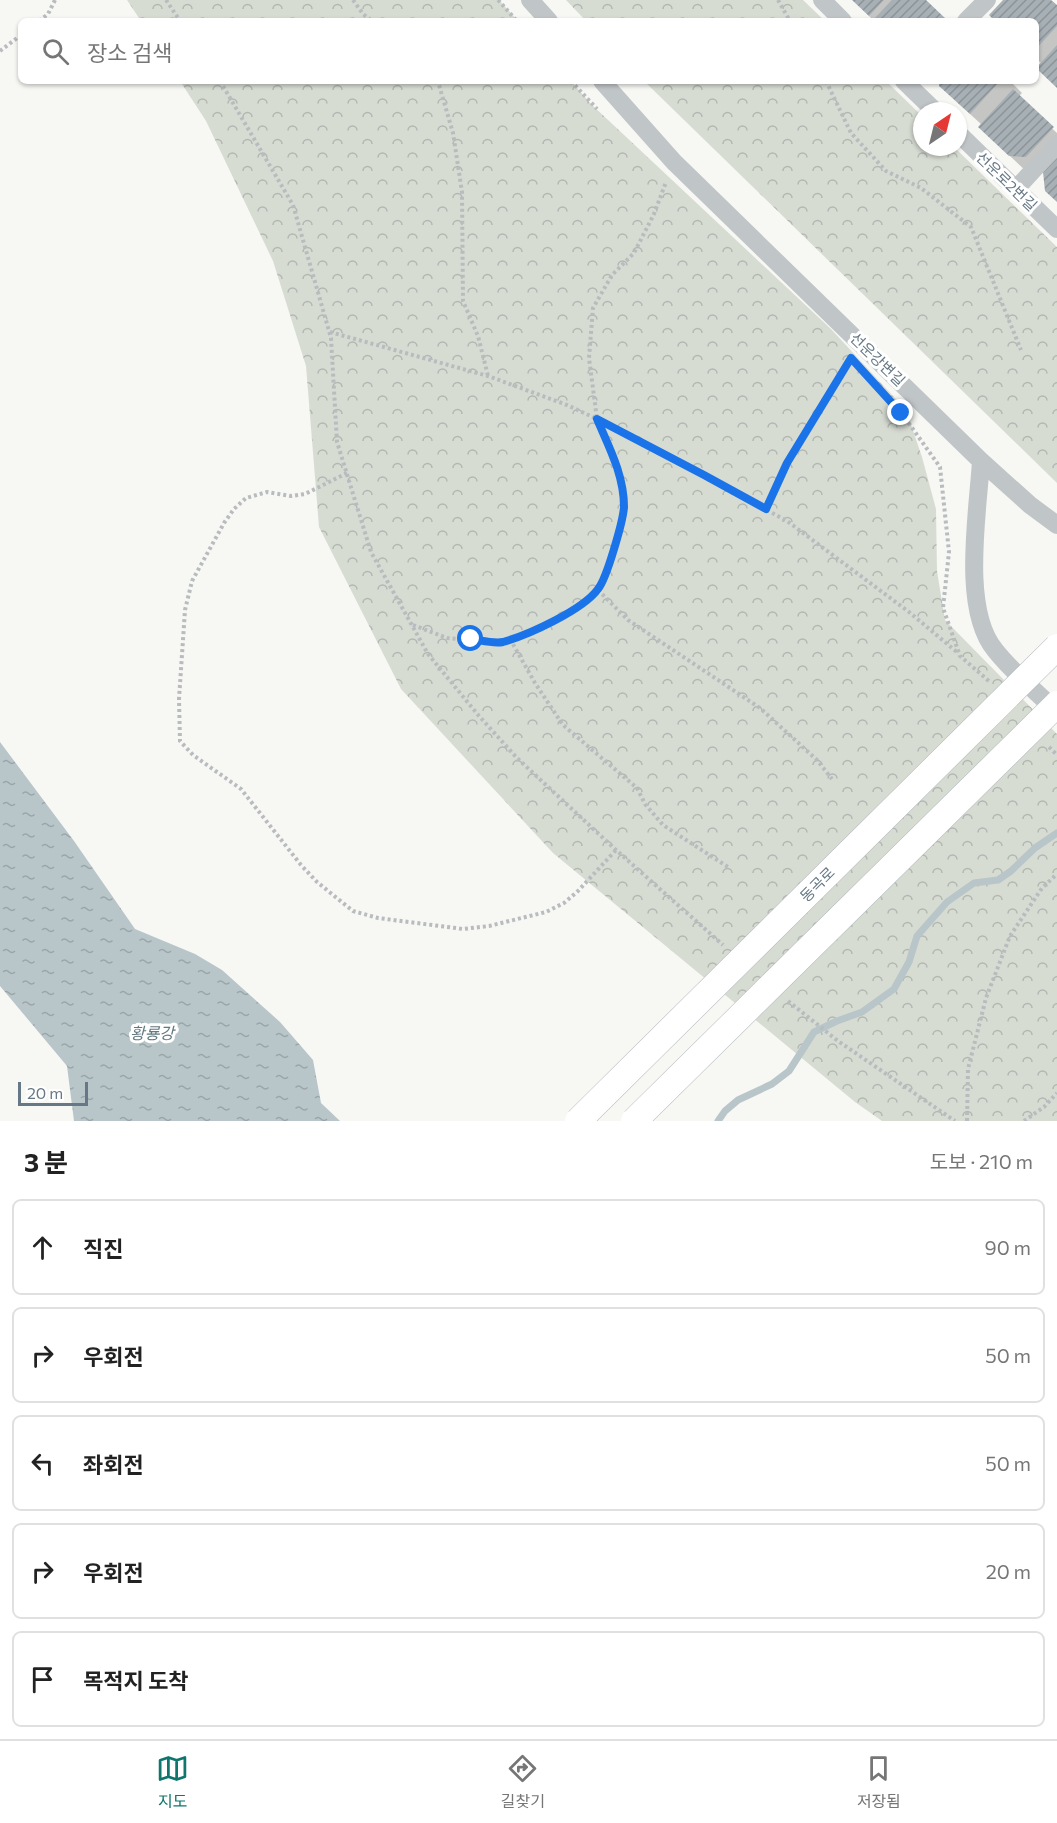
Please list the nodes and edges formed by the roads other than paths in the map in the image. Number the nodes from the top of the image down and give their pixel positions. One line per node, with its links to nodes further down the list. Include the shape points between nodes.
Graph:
1 (530, 0): 4 (street)
2 (822, 0): 5 (street)
3 (987, 0): 6 (street)
4 (546, 18)
5 (840, 18)
6 (969, 18)
7 (605, 84): 14 (street, 선운강변길, via 674,162)
8 (908, 84): 9 (street)
9 (926, 102)
10 (967, 142): 12 (street, 선운로2번길)
11 (1057, 144): 12 (street)
12 (1016, 189): 13 (street, 선운로2번길)
13 (1057, 229)
14 (981, 461): 15 (street, 선운강변길); 20 (street, via 974,573 981,627 994,650)
15 (1030, 505): 16 (street); 17 (street)
16 (1057, 518)
17 (1057, 525)
18 (1057, 646): 21 (main road, 동곡로, bridge)
19 (1057, 704): 22 (main road, bridge)
20 (1057, 712)
21 (578, 1121)
22 (634, 1121)

